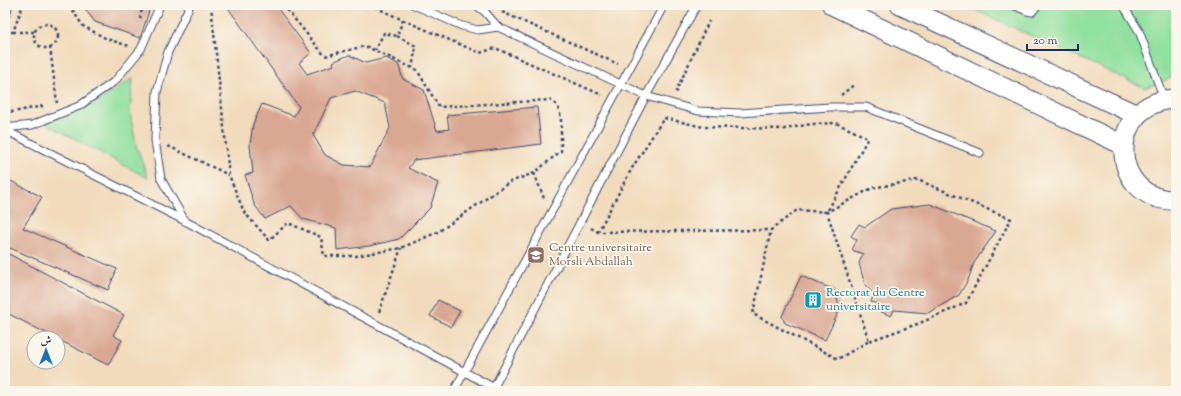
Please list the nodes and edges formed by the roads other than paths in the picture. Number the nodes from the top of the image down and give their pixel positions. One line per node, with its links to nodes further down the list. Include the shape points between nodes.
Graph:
1 (160, 5): 17 (lane, via 141,49 116,81 79,106 32,125)
2 (190, 5): 21 (lane, via 168,52 157,92 155,140 160,179)
3 (414, 5): 12 (lane, via 462,26 478,30)
4 (476, 5): 12 (lane)
5 (664, 5): 13 (lane)
6 (696, 5): 14 (lane)
7 (832, 5): 18 (street)
8 (900, 5): 16 (street)
9 (1014, 5): 10 (lane, via 1027,12 1032,12)
10 (1038, 5)
11 (1123, 5): 15 (lane, via 1139,31)
12 (498, 27): 13 (lane)
13 (621, 84): 14 (lane); 22 (lane)
14 (646, 96): 19 (lane, via 698,110 740,113 866,107); 23 (lane)
15 (1170, 99): 16 (street, via 1146,107)
16 (1137, 115): 18 (street, via 1128,129)
17 (5, 129): 21 (lane)
18 (1123, 146): 20 (street, via 1126,166 1137,184 1154,196)
19 (980, 153)
20 (1176, 200)
21 (185, 221): 22 (lane)
22 (464, 372): 23 (lane); 24 (lane)
23 (495, 390)
24 (454, 391)

